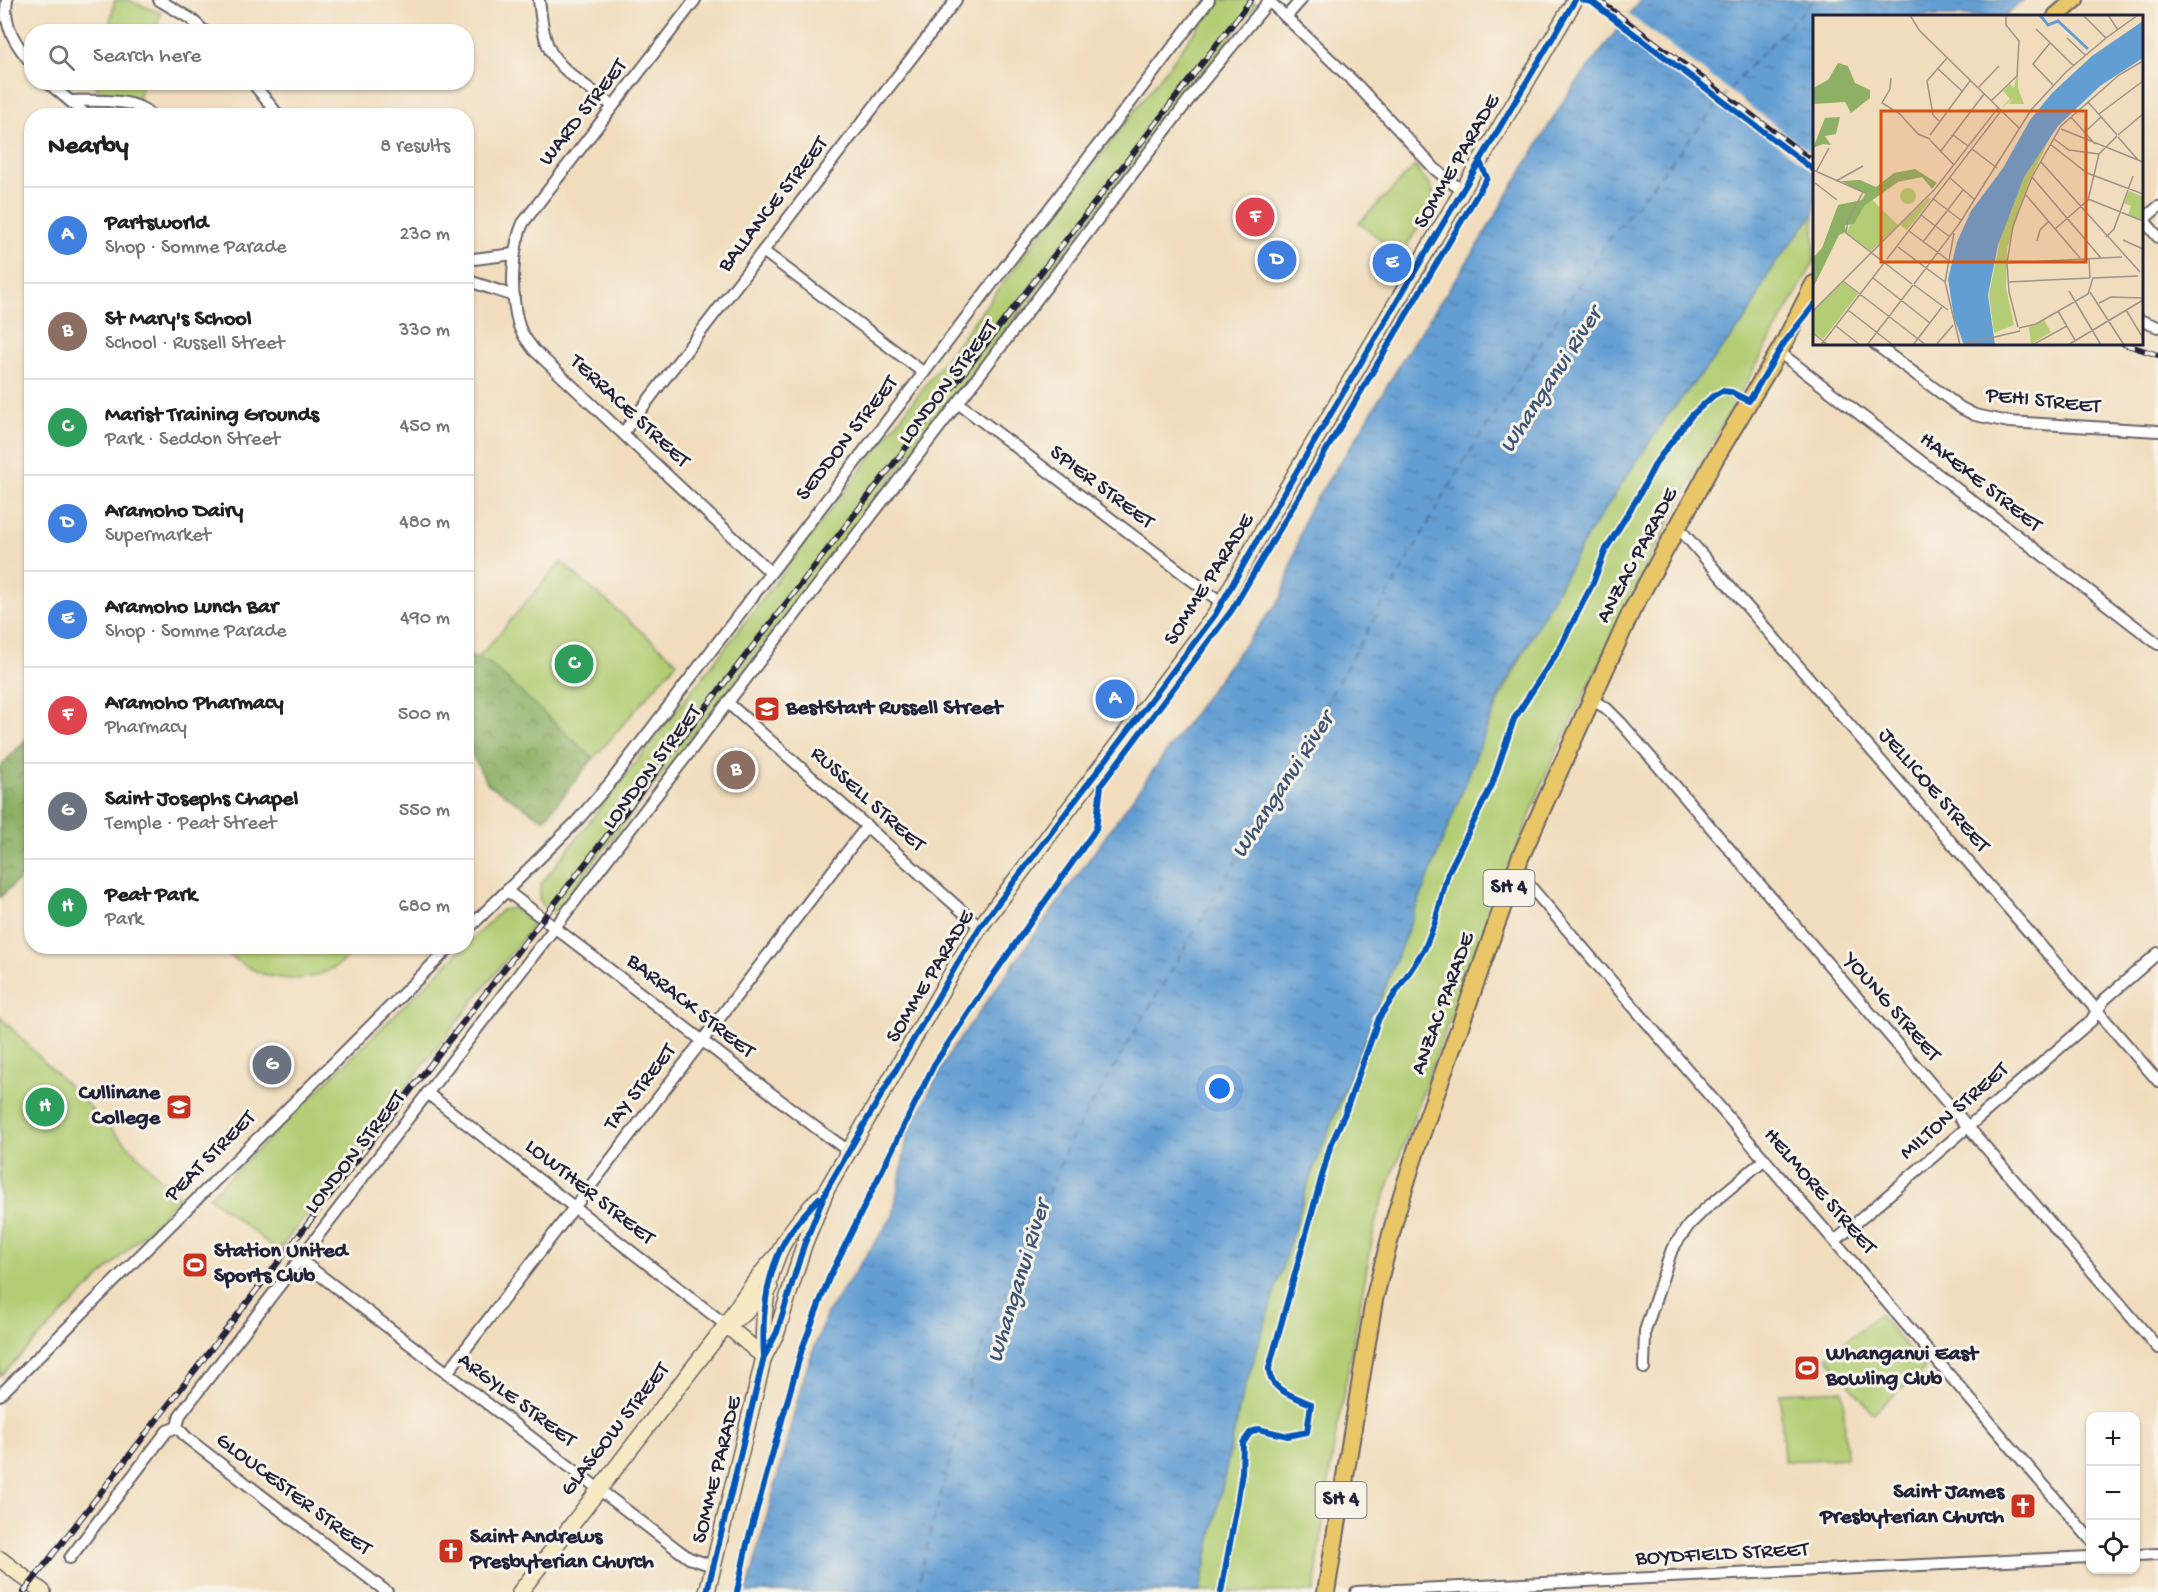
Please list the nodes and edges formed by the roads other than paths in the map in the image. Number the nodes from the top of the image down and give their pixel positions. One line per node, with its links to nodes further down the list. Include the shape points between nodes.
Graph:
1 (7, 0): 14 (street, via 9,28)
2 (159, 0): 13 (street)
3 (539, 0): 18 (street, via 548,48 555,59)
4 (695, 0): 18 (street, WARD STREET)
5 (956, 0): 27 (street, BALLANCE STREET)
6 (1209, 0): 38 (street, SEDDON STREET)
7 (1269, 0): 12 (street); 39 (street, LONDON STREET)
8 (1301, 0): 12 (street)
9 (1575, 0): 22 (main road, SOMME PARADE)
10 (2074, 0): 11 (main road)
11 (2057, 15)
12 (1286, 17): 22 (street, via 1357,85 1416,150)
13 (197, 24)
14 (24, 53)
15 (57, 90): 17 (street)
16 (258, 90): 21 (street)
17 (70, 101): 19 (street); 20 (street, via 109,100)
18 (614, 106): 28 (street, WARD STREET, via 523,223)
19 (78, 108)
20 (142, 108)
21 (273, 108)
22 (1462, 191): 44 (main road, SOMME PARADE)
23 (2158, 207): 24 (street)
24 (2143, 218)
25 (2143, 220): 26 (street)
26 (2158, 237)
27 (763, 250): 38 (street); 41 (street, BALLANCE STREET)
28 (514, 254): 29 (street); 32 (street, TERRACE STREET)
29 (474, 259)
30 (474, 283): 32 (street)
31 (1813, 288): 37 (main road, ANZAC PARADE / SH 4)
32 (514, 296): 41 (street, TERRACE STREET, via 525,339)
33 (1813, 308): 37 (main road, ANZAC PARADE / SH 4)
34 (2143, 321): 35 (street)
35 (2158, 327)
36 (1876, 345): 40 (street, PEHI STREET, via 1975,415 2009,422)
37 (1782, 348): 42 (main road, ANZAC PARADE / SH 4); 45 (street, HAKEKE STREET)
38 (924, 373): 43 (street, SEDDON STREET)
39 (958, 403): 44 (street, SPIER STREET); 47 (street, LONDON STREET)
40 (2158, 431)
41 (623, 433): 43 (street, TERRACE STREET)
42 (1678, 527): 46 (main road, ANZAC PARADE / SH 4, via 1631,612); 56 (street, JELLICOE STREET)
43 (770, 572): 50 (street, SEDDON STREET, via 610,783)
44 (1222, 603): 52 (main road, SOMME PARADE)
45 (2158, 644)
46 (1590, 699): 49 (main road, ANZAC PARADE / SH 4); 60 (street, YOUNG STREET, via 1622,723)
47 (728, 703): 48 (street, RUSSELL STREET); 53 (street, LONDON STREET)
48 (867, 826): 52 (street, RUSSELL STREET); 57 (street, TAY STREET)
49 (1513, 875): 62 (street, HELMORE STREET, via 1529,885); 89 (main road, ANZAC PARADE / SH 4, via 1418,1144 1374,1300)
50 (507, 891): 51 (street); 53 (street, BARRACK STREET)
51 (474, 923)
52 (980, 927): 61 (main road, SOMME PARADE)
53 (555, 928): 57 (street, BARRACK STREET); 59 (street, LONDON STREET)
54 (2158, 953): 56 (street, MILTON STREET, via 2104,1000)
55 (443, 954): 75 (street, PEAT STREET)
56 (2098, 1011): 58 (street, JELLICOE STREET); 60 (street, MILTON STREET)
57 (702, 1041): 61 (street, BARRACK STREET); 64 (street, TAY STREET)
58 (2158, 1081)
59 (427, 1094): 64 (street, LOWTHER STREET); 68 (street, LONDON STREET)
60 (1968, 1127): 65 (street, MILTON STREET); 71 (street, YOUNG STREET)
61 (850, 1152): 63 (main road, SOMME PARADE)
62 (1765, 1159): 65 (street, HELMORE STREET); 73 (street, via 1704,1210 1672,1249 1645,1331)
63 (827, 1189): 66 (main road, SOMME PARADE); 67 (main road, SOMME PARADE, via 808,1209)
64 (574, 1206): 70 (street, LOWTHER STREET); 74 (street, TAY STREET)
65 (1835, 1241): 78 (street, HELMORE STREET)
66 (804, 1245): 69 (main road, GLASGOW STREET); 72 (main road, SOMME PARADE, via 777,1332)
67 (778, 1254): 69 (main road, SOMME PARADE); 70 (main road, GLASGOW STREET)
68 (299, 1259): 74 (street, ARGYLE STREET); 76 (street, LONDON STREET, via 180,1415)
69 (769, 1288): 70 (main road, GLASGOW STREET, via 744,1314); 72 (main road, SOMME PARADE, via 762,1329)
70 (726, 1325): 72 (main road); 77 (main road, GLASGOW STREET)
71 (2158, 1348)
72 (764, 1357): 84 (main road, SOMME PARADE)
73 (1644, 1368)
74 (447, 1373): 77 (street, ARGYLE STREET)
75 (0, 1395)
76 (177, 1427): 82 (street, LONDON STREET, via 167,1431); 86 (street, GLOUCESTER STREET)
77 (599, 1490): 84 (street, ARGYLE STREET, via 689,1558); 87 (main road, GLASGOW STREET)
78 (2086, 1533)
79 (2158, 1554): 80 (street)
80 (2140, 1555)
81 (2086, 1557): 90 (street, BOYDFIELD STREET)
82 (70, 1558)
83 (0, 1559): 85 (main road)
84 (712, 1566): 88 (main road, SOMME PARADE)
85 (43, 1592)
86 (387, 1592)
87 (520, 1592)
88 (706, 1592)
89 (1326, 1592)
90 (1356, 1592)

